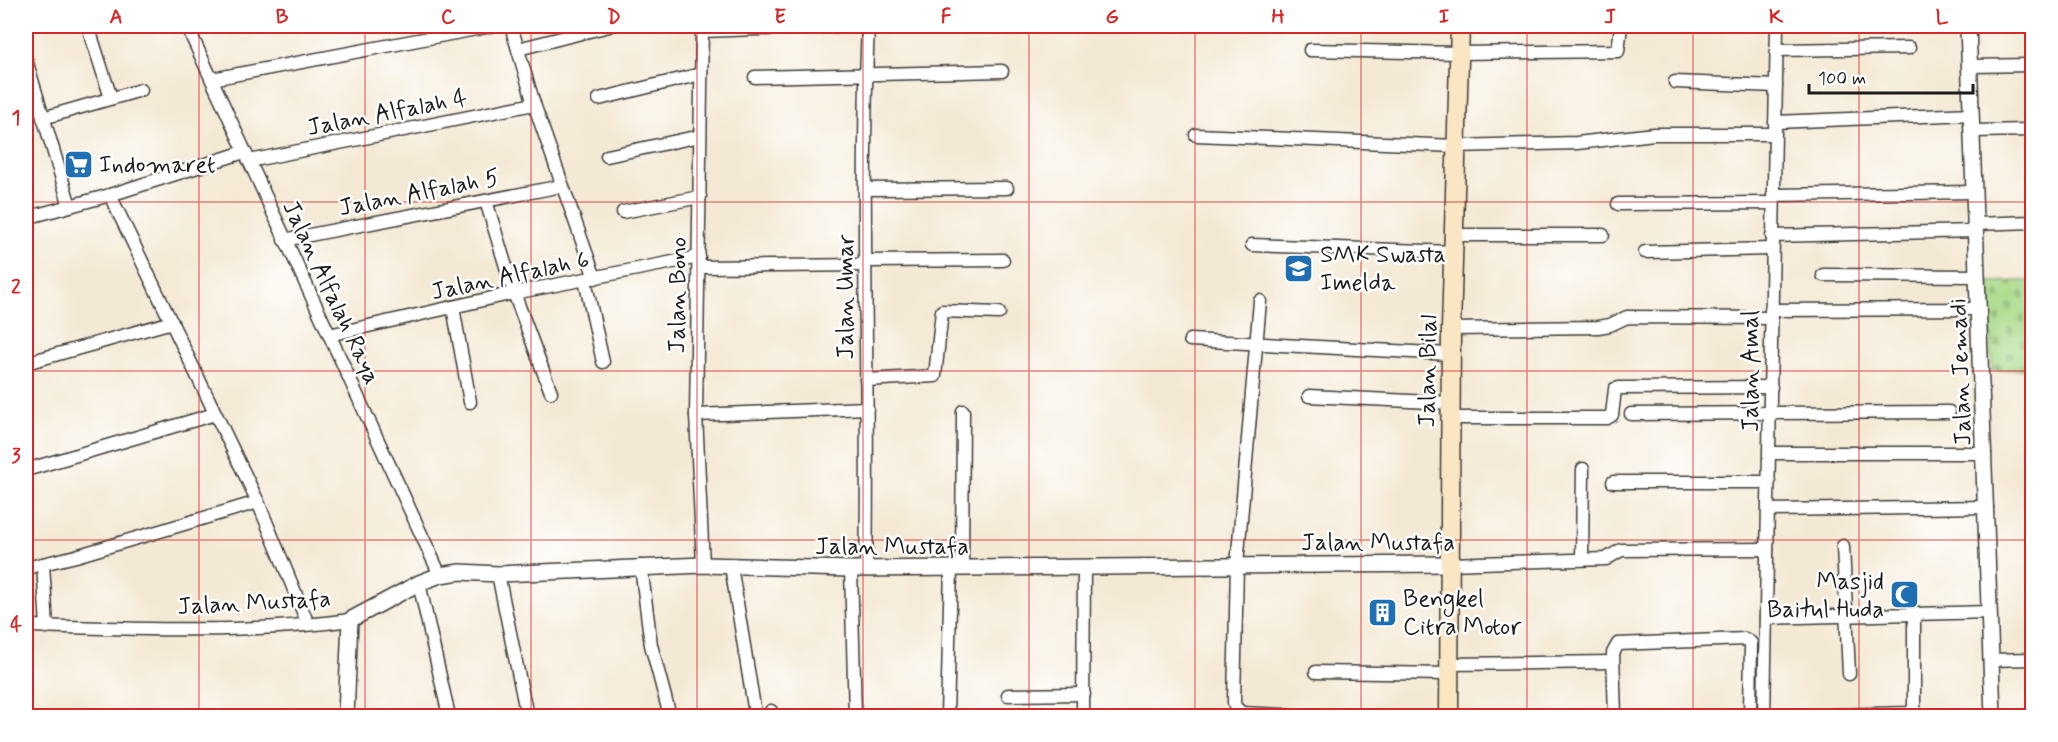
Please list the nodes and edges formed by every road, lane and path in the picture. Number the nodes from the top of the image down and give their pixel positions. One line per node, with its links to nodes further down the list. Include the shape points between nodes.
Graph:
1 (88, 26): 29 (street)
2 (187, 26): 25 (street, Jalan Alfalah Raya)
3 (492, 26): 25 (street)
4 (511, 26): 14 (street)
5 (609, 26): 14 (street)
6 (845, 26): 12 (street)
7 (868, 26): 23 (street, Jalan Umar)
8 (1460, 26): 17 (main road, Jalan Bilal)
9 (1621, 26): 17 (street, via 1618,51)
10 (1777, 26): 16 (street, Jalan Amal)
11 (1968, 26): 20 (street, Jalan Jemadi)
12 (702, 28): 22 (street, Jalan Bono)
13 (1909, 48): 16 (street)
14 (518, 49): 31 (street)
15 (1310, 50): 17 (street)
16 (1776, 50): 27 (street, Jalan Amal)
17 (1459, 52): 39 (main road, Jalan Bilal)
18 (26, 60): 33 (street)
19 (2032, 65): 20 (street)
20 (1970, 66): 32 (street, Jalan Jemadi)
21 (1002, 71): 23 (street)
22 (701, 74): 30 (street); 38 (street, Jalan Bono)
23 (866, 74): 24 (street); 44 (street, Jalan Umar)
24 (755, 77)
25 (212, 79): 41 (street, Jalan Alfalah Raya)
26 (1675, 82): 27 (street)
27 (1776, 86): 34 (street, Jalan Amal)
28 (141, 90): 29 (street)
29 (111, 98): 33 (street)
30 (599, 99)
31 (534, 104): 41 (street, Jalan Alfalah 4); 42 (street)
32 (1972, 114): 34 (street); 36 (street, Jalan Jemadi)
33 (43, 118): 51 (street)
34 (1774, 128): 39 (street, via 1654,134 1577,143); 48 (street, Jalan Amal)
35 (2032, 130): 36 (street)
36 (1973, 131): 45 (street, Jalan Jemadi)
37 (1196, 135): 39 (street)
38 (700, 136): 40 (street); 47 (street, Jalan Bono)
39 (1455, 146): 58 (main road, Jalan Bilal)
40 (607, 156)
41 (246, 157): 46 (street, Jalan Alfalah 4); 57 (street, Jalan Alfalah Raya)
42 (562, 186): 49 (street, Jalan Alfalah 5); 67 (street)
43 (1006, 188): 44 (street)
44 (866, 189): 64 (street, Jalan Umar)
45 (1974, 192): 48 (street); 55 (street, Jalan Jemadi)
46 (110, 195): 51 (street, Jalan Alfalah 4); 74 (street)
47 (700, 196): 52 (street); 63 (street, Jalan Bono)
48 (1772, 199): 50 (street); 59 (street, Jalan Amal)
49 (486, 201): 57 (street, Jalan Alfalah 5); 68 (street)
50 (1618, 204)
51 (70, 206): 53 (street, Jalan Alfalah 4)
52 (623, 212)
53 (26, 218)
54 (2032, 222): 55 (street)
55 (1975, 228): 59 (street); 66 (street, Jalan Jemadi)
56 (1603, 235): 58 (street)
57 (284, 240): 76 (street, Jalan Alfalah Raya)
58 (1454, 243): 60 (street); 75 (main road, Jalan Bilal)
59 (1772, 243): 61 (street); 73 (street, Jalan Amal)
60 (1252, 245)
61 (1645, 252)
62 (1003, 260): 64 (street, Jalan Alfalah 6)
63 (700, 262): 64 (street, Jalan Alfalah 6); 67 (street, Jalan Alfalah 6); 94 (street, Jalan Bono)
64 (865, 263): 82 (street, Jalan Umar)
65 (1823, 275): 66 (street)
66 (1978, 276): 71 (street, Jalan Jemadi)
67 (590, 279): 68 (street, Jalan Alfalah 6); 80 (street)
68 (514, 293): 70 (street, Jalan Alfalah 6); 84 (street)
69 (1260, 301): 78 (street)
70 (453, 307): 76 (street, Jalan Alfalah 6); 86 (street)
71 (1980, 309): 73 (street); 96 (street, Jalan Jemadi)
72 (999, 313): 82 (street, via 942,311 935,376)
73 (1771, 314): 75 (street, via 1627,317 1598,327); 83 (street, Jalan Amal)
74 (172, 322): 81 (street); 92 (street)
75 (1450, 329): 79 (main road, Jalan Bilal)
76 (329, 336): 118 (street, Jalan Alfalah Raya)
77 (1190, 340): 78 (street)
78 (1257, 343): 79 (street); 110 (street)
79 (1450, 354): 88 (main road, Jalan Bilal)
80 (603, 362)
81 (26, 363)
82 (866, 380): 87 (street, Jalan Umar)
83 (1771, 387): 88 (street, via 1619,388 1615,389 1612,415 1607,418); 90 (street, Jalan Amal)
84 (550, 392)
85 (1309, 396): 88 (street)
86 (470, 402)
87 (867, 408): 94 (street); 115 (street, Jalan Umar)
88 (1450, 410): 108 (main road, Jalan Bilal)
89 (963, 411): 116 (street)
90 (1770, 412): 91 (street); 93 (street); 95 (street, Jalan Amal)
91 (1949, 412)
92 (214, 414): 98 (street); 101 (street)
93 (1631, 414)
94 (696, 415): 109 (street, Jalan Bono)
95 (1770, 453): 96 (street); 100 (street, Jalan Amal)
96 (1985, 453): 102 (street, Jalan Jemadi)
97 (1583, 469): 106 (street)
98 (26, 471)
99 (1613, 482): 100 (street)
100 (1769, 482): 103 (street, Jalan Amal)
101 (258, 502): 107 (street); 125 (street)
102 (1987, 507): 103 (street); 120 (street, Jalan Jemadi)
103 (1769, 510): 105 (street, Jalan Amal)
104 (1843, 546): 122 (street)
105 (1767, 549): 106 (street, Jalan Mustafa, via 1621,550 1606,559); 123 (street, Jalan Amal)
106 (1582, 559): 108 (street, Jalan Mustafa)
107 (43, 564): 114 (street); 127 (street)
108 (1449, 564): 110 (street, Jalan Mustafa); 131 (main road, Jalan Bilal)
109 (704, 565): 111 (street, Jalan Mustafa); 112 (street, Jalan Mustafa)
110 (1237, 565): 113 (street, Jalan Mustafa); 145 (street, via 1235,707 1246,714)
111 (641, 566): 117 (street, Jalan Mustafa); 141 (street, via 651,645)
112 (731, 566): 115 (street, Jalan Mustafa); 136 (street)
113 (1084, 567): 116 (street, Jalan Mustafa); 134 (street)
114 (26, 568)
115 (859, 569): 116 (street, Jalan Mustafa); 142 (street, Jalan Umar)
116 (956, 569): 143 (street)
117 (498, 574): 118 (street, Jalan Mustafa); 140 (street)
118 (440, 575): 119 (street, Jalan Mustafa)
119 (419, 583): 124 (street, Jalan Mustafa); 139 (street)
120 (1990, 612): 121 (street); 129 (street, Jalan Jemadi)
121 (1914, 614): 122 (street); 137 (street, via 1911,713)
122 (1847, 616): 123 (street); 133 (street)
123 (1766, 618): 149 (street, Jalan Amal)
124 (350, 620): 125 (street, Jalan Mustafa); 138 (street)
125 (308, 624): 127 (street, Jalan Mustafa, via 175,629)
126 (26, 627): 127 (street, Jalan Mustafa)
127 (47, 627)
128 (2032, 659): 129 (street)
129 (1990, 660): 150 (street, Jalan Jemadi)
130 (1613, 662): 131 (street); 147 (street); 148 (street, via 1615,648 1621,643 1748,639)
131 (1449, 669): 132 (street); 146 (main road, Jalan Bilal)
132 (1316, 672)
133 (1849, 674)
134 (1084, 694): 135 (street); 144 (street)
135 (1008, 695)
136 (754, 707)
137 (1832, 715)
138 (346, 717)
139 (449, 717)
140 (527, 717)
141 (670, 717)
142 (855, 717)
143 (947, 717)
144 (1083, 717)
145 (1303, 717)
146 (1449, 717)
147 (1615, 717)
148 (1750, 717)
149 (1764, 717)
150 (1993, 717)

